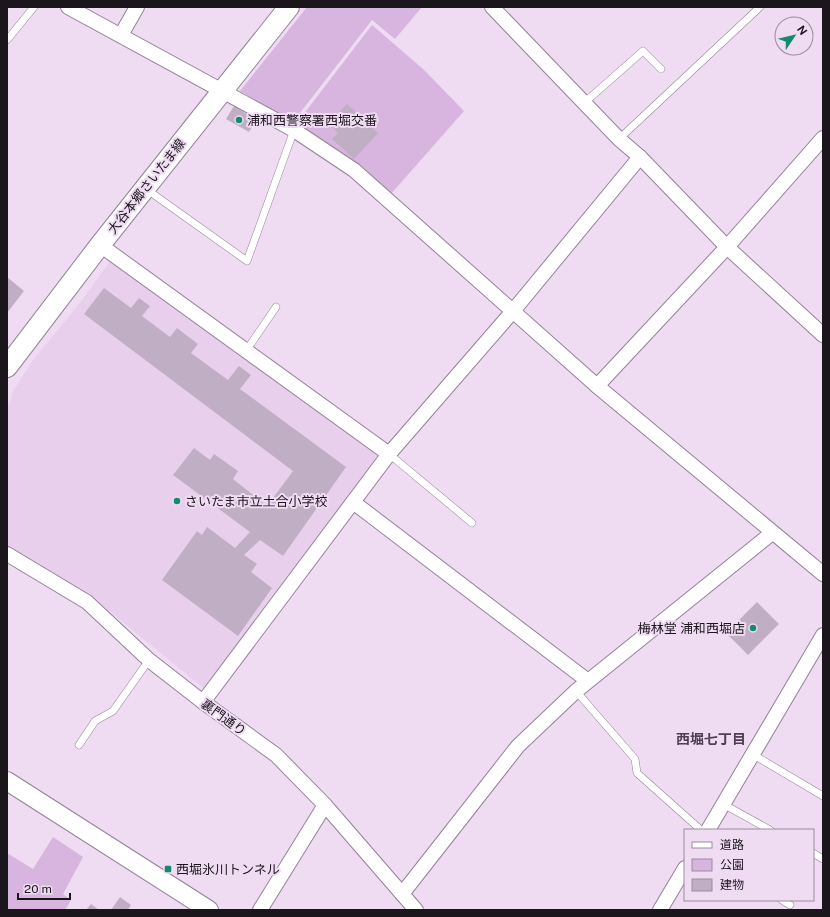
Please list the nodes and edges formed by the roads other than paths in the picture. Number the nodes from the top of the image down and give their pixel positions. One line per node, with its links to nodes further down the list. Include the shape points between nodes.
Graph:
1 (34, 7): 8 (lane)
2 (68, 7): 7 (street)
3 (137, 7): 7 (street)
4 (289, 7): 10 (main road, 大谷本郷さいたま線)
5 (492, 7): 11 (street)
6 (760, 7): 14 (lane)
7 (121, 35): 10 (street)
8 (7, 40)
9 (661, 69): 11 (lane, via 643,51)
10 (222, 90): 12 (street); 16 (main road, 大谷本郷さいたま線)
11 (584, 103): 14 (street)
12 (294, 130): 16 (lane, via 247,261); 20 (street, via 354,170)
13 (823, 138): 18 (street)
14 (619, 139): 15 (street)
15 (640, 157): 18 (street); 20 (street)
16 (144, 188): 17 (main road, 大谷本郷さいたま線)
17 (100, 245): 22 (street); 23 (main road, 大谷本郷さいたま線)
18 (727, 247): 21 (street); 24 (street)
19 (276, 307): 22 (lane)
20 (513, 311): 24 (street); 25 (street)
21 (823, 335)
22 (246, 351): 25 (street)
23 (7, 367)
24 (597, 386): 28 (street)
25 (389, 454): 26 (street); 27 (lane)
26 (353, 502): 33 (street); 35 (street)
27 (472, 523)
28 (772, 533): 30 (street); 33 (street)
29 (7, 554): 32 (street, 裏門通り, via 86,602)
30 (823, 574)
31 (823, 635): 37 (street)
32 (150, 660): 35 (street, 裏門通り); 36 (lane, via 113,711 96,721)
33 (588, 681): 34 (street)
34 (576, 691): 42 (lane, via 635,759 637,773); 48 (street, via 518,746)
35 (203, 702): 41 (street, 裏門通り, via 276,755)
36 (79, 745)
37 (752, 754): 39 (lane); 40 (street)
38 (7, 781): 51 (street)
39 (823, 796)
40 (722, 804): 43 (street); 44 (lane)
41 (325, 805): 48 (street, 裏門通り); 52 (street)
42 (700, 829)
43 (709, 829)
44 (768, 829)
45 (814, 854): 46 (lane)
46 (823, 859)
47 (684, 870): 54 (street)
48 (402, 894): 53 (street, 裏門通り)
49 (784, 901): 50 (lane)
50 (790, 905)
51 (209, 910)
52 (260, 910)
53 (416, 910)
54 (660, 910)

